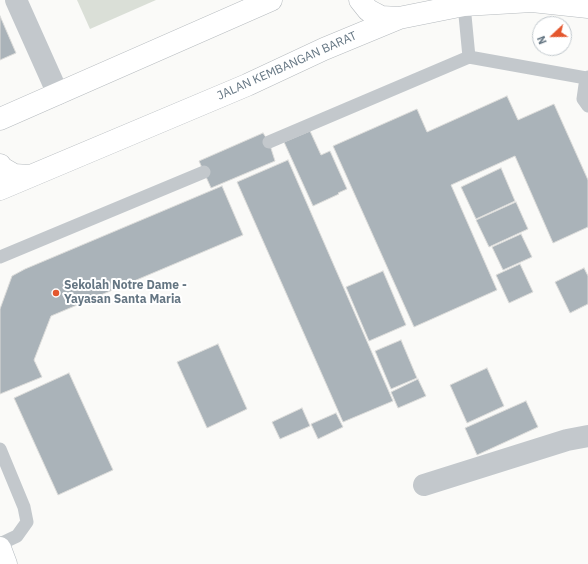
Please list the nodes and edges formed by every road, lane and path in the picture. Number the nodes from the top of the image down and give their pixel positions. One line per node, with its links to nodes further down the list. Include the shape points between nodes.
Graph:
1 (16, 0): 9 (street)
2 (271, 0): 9 (main road)
3 (360, 0): 6 (main road, via 368,10 381,17)
4 (464, 5): 5 (main road, JALAN KEMBANGAN BARAT, via 532,1); 6 (main road, JALAN KEMBANGAN BARAT); 7 (lane)
5 (588, 7)
6 (399, 18): 15 (main road, JALAN KEMBANGAN BARAT)
7 (469, 57): 8 (lane); 12 (lane)
8 (587, 77): 10 (lane, via 582,99)
9 (58, 94): 11 (main road)
10 (588, 106)
11 (0, 119)
12 (269, 142)
13 (0, 165): 15 (main road, via 14,175)
14 (204, 172): 17 (lane)
15 (29, 176): 16 (main road, JALAN KEMBANGAN BARAT)
16 (0, 189)
17 (0, 257)
18 (588, 436): 20 (street, via 567,440)
19 (0, 449): 21 (lane, via 24,507 27,522 17,536)
20 (424, 485)
21 (0, 544)
22 (0, 548): 23 (main road)
23 (6, 564)

